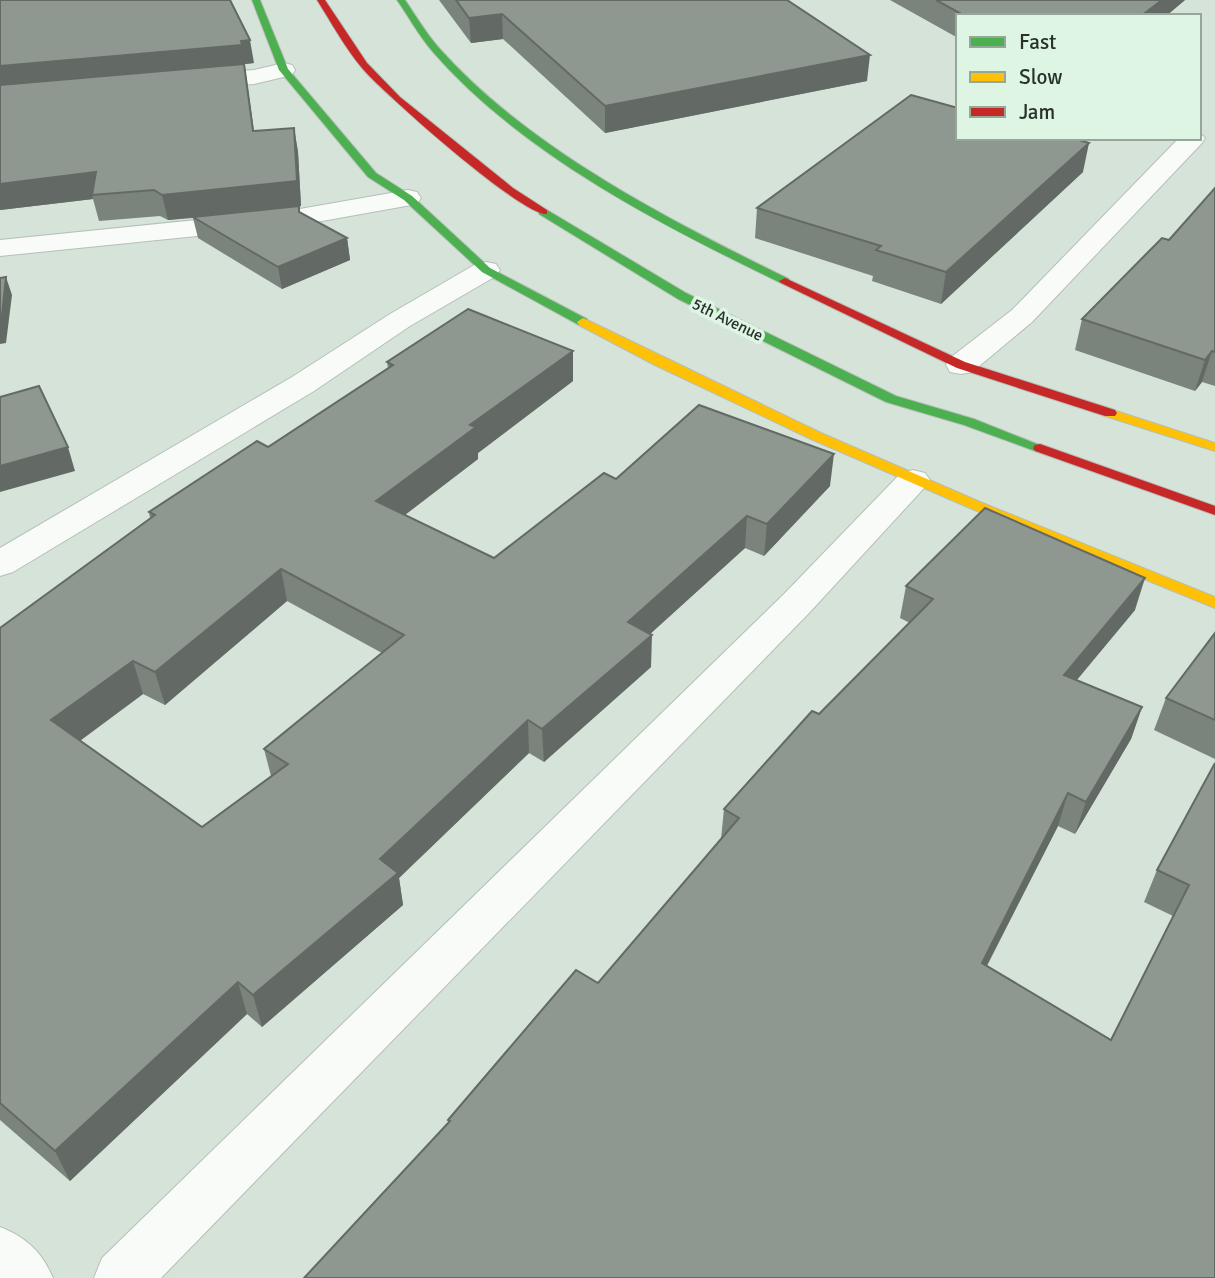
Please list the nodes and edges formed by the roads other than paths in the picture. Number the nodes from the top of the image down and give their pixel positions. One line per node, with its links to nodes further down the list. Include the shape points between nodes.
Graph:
1 (256, 0): 4 (street)
2 (321, 0): 13 (street, 5th Avenue, via 365,65 407,107 509,190 682,296 891,399 969,422)
3 (401, 0): 10 (street, via 440,54 506,117 621,196 764,271)
4 (284, 70): 5 (street); 7 (street, via 372,175)
5 (174, 84)
6 (1191, 140): 10 (street, via 1022,316)
7 (408, 198): 8 (street, via 294,218); 9 (street)
8 (0, 248)
9 (486, 270): 12 (street, via 660,365); 14 (street)
10 (961, 365): 11 (street)
11 (1215, 447)
12 (913, 480): 15 (street); 18 (street, via 797,603)
13 (1215, 511)
14 (0, 564)
15 (1215, 603)
16 (0, 1254): 17 (street)
17 (25, 1278)
18 (122, 1278)

